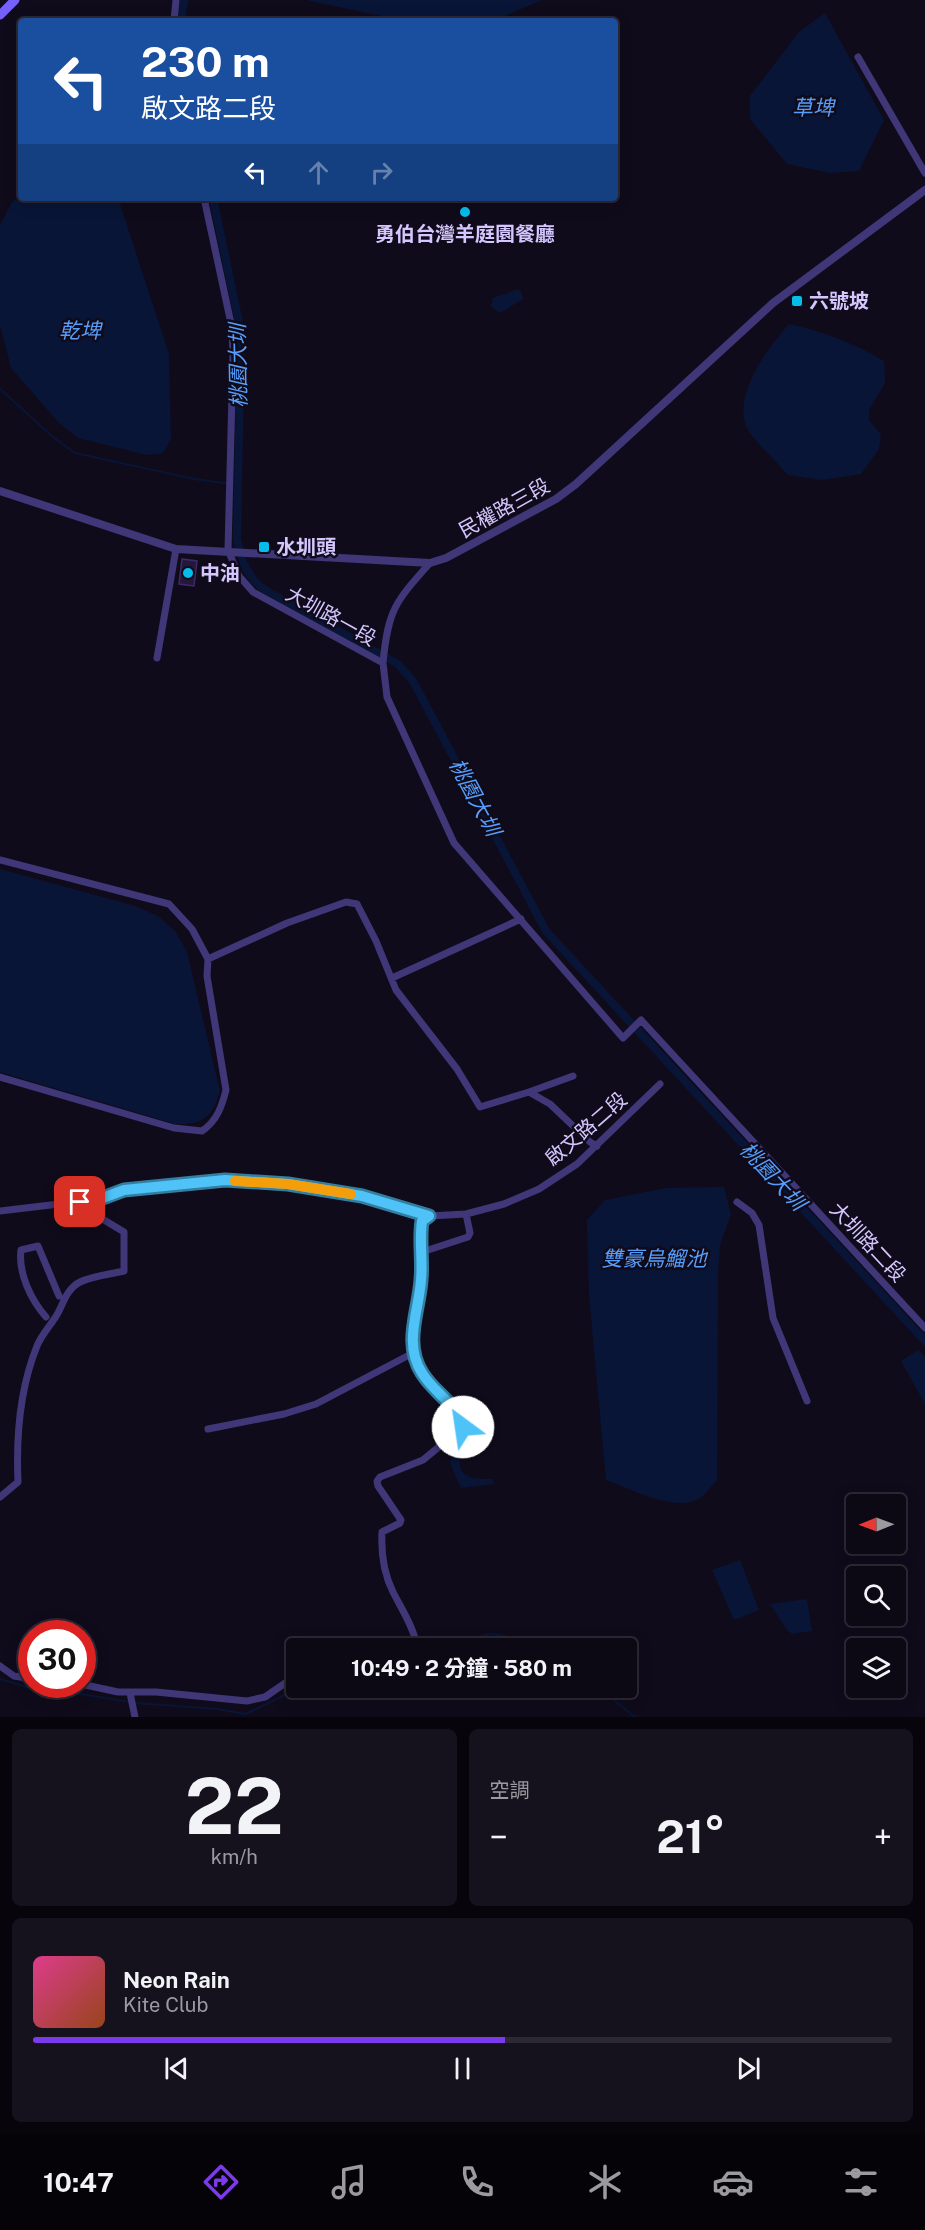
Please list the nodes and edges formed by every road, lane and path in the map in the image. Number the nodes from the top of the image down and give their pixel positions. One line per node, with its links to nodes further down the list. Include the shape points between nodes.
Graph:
1 (15, 0): 3 (main road)
2 (176, 0): 4 (street)
3 (0, 15)
4 (174, 18)
5 (858, 57): 6 (street)
6 (925, 173)
7 (925, 190): 12 (street, 民權路三段, via 773,303 563,494)
8 (205, 201): 11 (street, 大圳路一段, via 232,337)
9 (0, 491): 10 (street, 民權路三段)
10 (177, 549): 11 (street, 民權路三段); 13 (street)
11 (228, 550): 12 (street, 民權路三段); 14 (street, 大圳路一段, via 239,576 253,592)
12 (430, 563): 14 (street, via 399,597 387,625)
13 (157, 658)
14 (383, 662): 16 (street, 大圳路一段, via 387,696 454,843)
15 (0, 860): 17 (street, via 169,904 192,929)
16 (521, 919): 18 (street); 19 (street, 大圳路一段, via 623,1038)
17 (208, 959): 18 (street, via 287,923 346,902 357,904); 21 (street, via 207,976 226,1090 221,1108 202,1131 174,1128)
18 (392, 978): 23 (street, via 391,983 457,1069 480,1107)
19 (641, 1020): 33 (street, 大圳路二段)
20 (573, 1076): 23 (street)
21 (0, 1077)
22 (660, 1084): 24 (street, 啟文路二段)
23 (529, 1092): 24 (street, via 550,1104)
24 (597, 1146): 28 (street, 啟文路二段, via 539,1189)
25 (80, 1202): 27 (street, 啟文路二段); 29 (street, 啟文路二段, via 124,1190 225,1180 288,1184 362,1196); 37 (street, via 124,1232 124,1271 79,1282 62,1300 59,1312 37,1346 25,1390 16,1445 18,1482)
26 (737, 1202): 35 (street, via 752,1213 759,1225 773,1318)
27 (0, 1211)
28 (466, 1214): 29 (street, 啟文路二段); 30 (street, via 468,1237)
29 (429, 1216): 30 (street, via 422,1221)
30 (422, 1252): 34 (street)
31 (59, 1296): 32 (street, via 38,1246 21,1250 21,1269 37,1307)
32 (46, 1317)
33 (925, 1328)
34 (413, 1353): 36 (street, via 316,1404); 38 (street, via 423,1375 460,1417 463,1427 423,1460 377,1481 401,1520 382,1532 381,1547 392,1591)
35 (807, 1401)
36 (208, 1429)
37 (0, 1497)
38 (416, 1638)
39 (0, 1666): 40 (street)
40 (18, 1677)
41 (286, 1683): 43 (street, via 265,1697 247,1701 156,1692)
42 (96, 1687): 43 (street)
43 (130, 1694): 44 (street)
44 (134, 1715)

